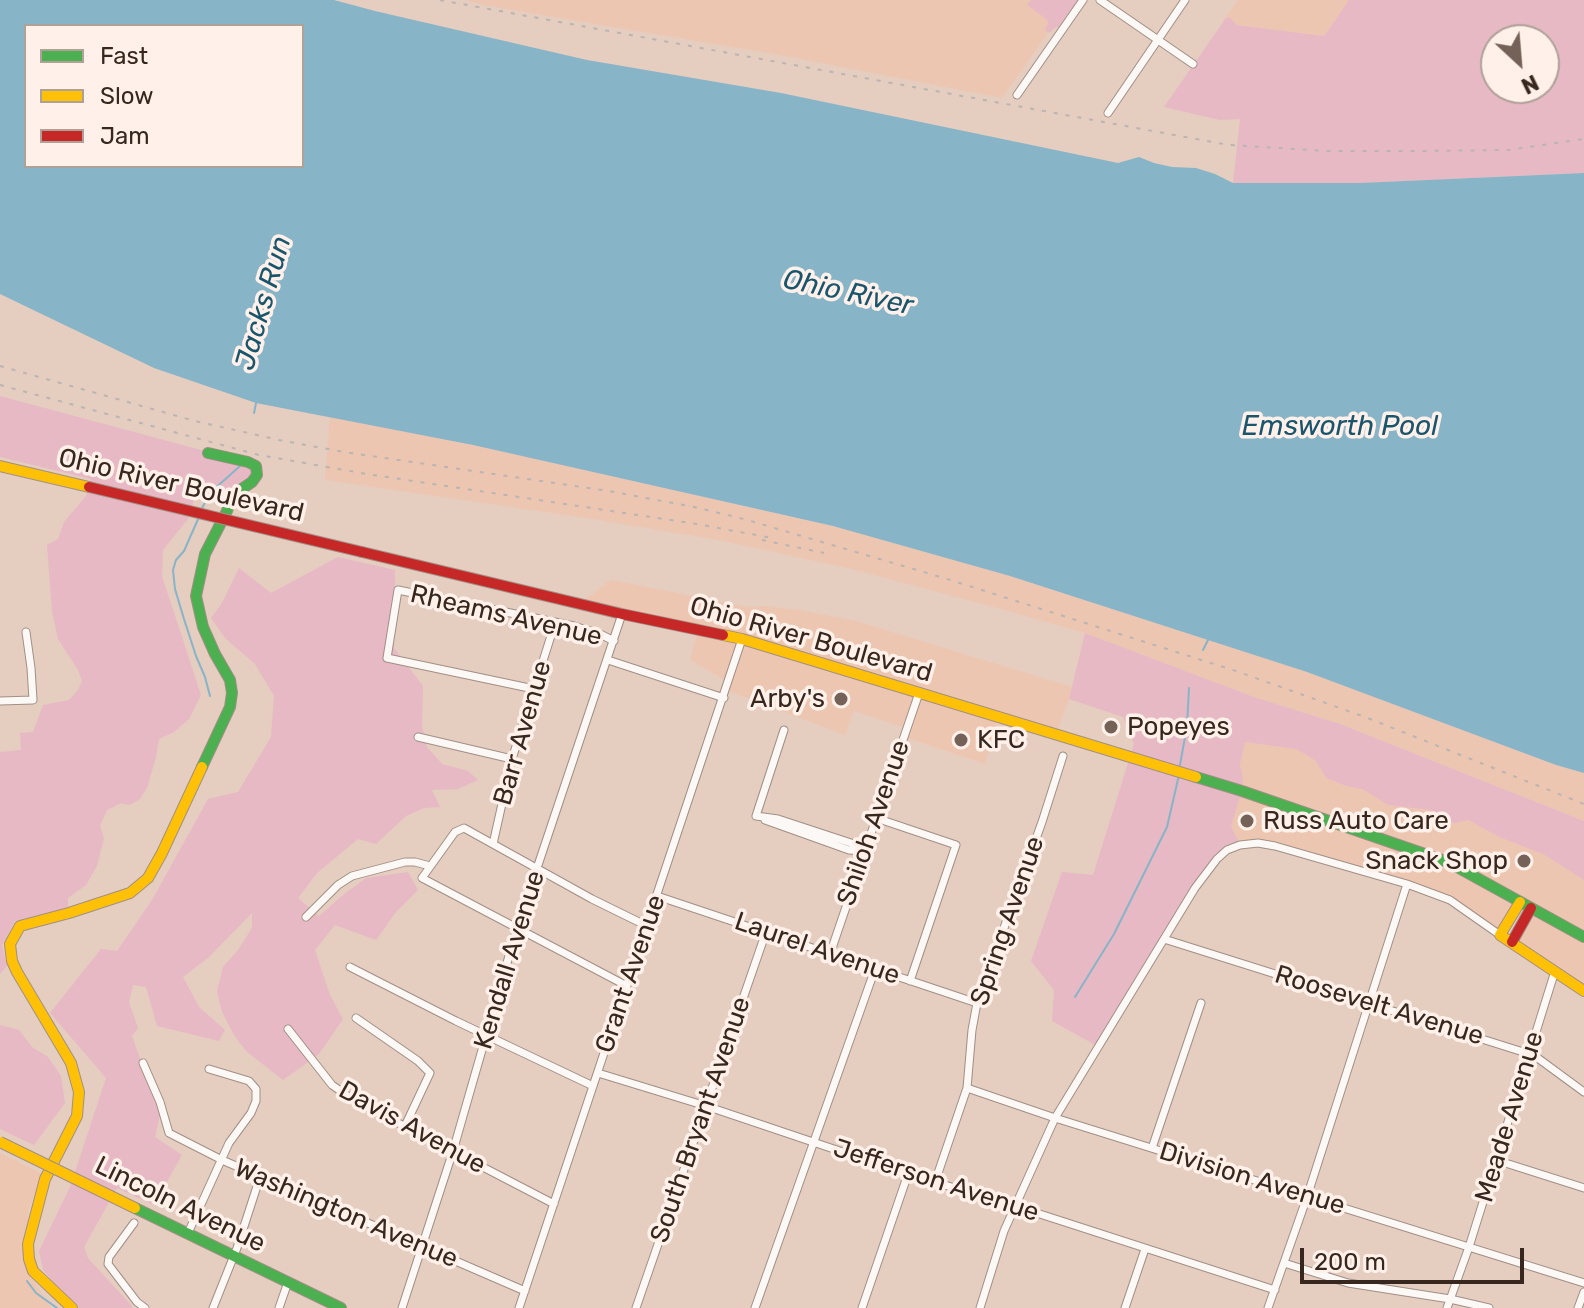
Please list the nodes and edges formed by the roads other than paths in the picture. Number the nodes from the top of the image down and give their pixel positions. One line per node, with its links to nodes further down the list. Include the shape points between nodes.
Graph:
1 (1083, 0): 6 (street)
2 (1100, 0): 4 (street)
3 (1185, 0): 4 (street)
4 (1158, 40): 5 (street); 7 (street)
5 (1193, 64)
6 (1017, 95)
7 (1108, 113)
8 (208, 453): 91 (main road, via 248,462 256,466 257,475 233,495 205,554 196,596 203,627 230,680 230,707 148,878 130,893 20,926 10,944 17,972 71,1063 79,1092 77,1116 45,1179 28,1244 33,1271)
9 (0, 466): 10 (main road, Ohio River Boulevard, bridge)
10 (622, 614): 13 (main road, Ohio River Boulevard); 14 (street, Kendall Avenue)
11 (555, 623): 14 (street, Rheams Avenue); 16 (street, Barr Avenue); 16 (street, Rheams Avenue, via 398,590 387,658)
12 (26, 632): 19 (street, via 33,700)
13 (742, 639): 17 (main road, Ohio River Boulevard); 18 (street, Grant Avenue)
14 (614, 641): 15 (street, Kendall Avenue)
15 (608, 660): 18 (street); 28 (street, Kendall Avenue)
16 (534, 689): 23 (street, Barr Avenue)
17 (919, 693): 24 (street, Shiloh Avenue); 31 (main road, Ohio River Boulevard, via 1242,791 1434,856)
18 (724, 698): 30 (street, Grant Avenue)
19 (0, 701)
20 (784, 730): 26 (street, via 756,816)
21 (418, 737): 23 (street)
22 (1063, 756): 48 (street, Spring Avenue)
23 (512, 759): 25 (street, Barr Avenue)
24 (876, 818): 26 (street, Shiloh Avenue); 45 (street, via 956,845)
25 (493, 844): 27 (street, via 464,828 455,832); 28 (street)
26 (865, 852): 41 (street, Shiloh Avenue)
27 (430, 866): 33 (street, via 405,862 352,876); 35 (street, via 422,878)
28 (538, 870): 34 (street); 35 (street, Kendall Avenue)
29 (1407, 884): 37 (street, via 1450,900); 39 (street, via 1275,846 1240,845 1217,859); 50 (street)
30 (657, 896): 34 (street, Grant Avenue); 36 (street, Laurel Avenue)
31 (1520, 902): 32 (main road, Ohio River Boulevard); 37 (main road)
32 (1531, 908): 38 (main road, Ohio River Boulevard); 40 (main road)
33 (306, 917)
34 (647, 926): 46 (street, Grant Avenue)
35 (517, 928): 46 (street); 53 (street, Kendall Avenue)
36 (766, 932): 41 (street, Laurel Avenue); 61 (street, South Bryant Avenue)
37 (1500, 935): 40 (main road)
38 (1584, 937)
39 (1164, 939): 50 (street, Roosevelt Avenue); 62 (street)
40 (1512, 942): 44 (main road)
41 (830, 954): 43 (street, Laurel Avenue)
42 (350, 967): 53 (street)
43 (875, 969): 45 (street, Laurel Avenue); 65 (street)
44 (1555, 971): 47 (main road); 54 (street, Meade Avenue)
45 (910, 981): 48 (street, Laurel Avenue)
46 (627, 986): 57 (street, Grant Avenue)
47 (1584, 991)
48 (977, 1003): 59 (street, Spring Avenue)
49 (1201, 1003): 66 (street)
50 (1369, 1003): 54 (street, Roosevelt Avenue); 74 (street)
51 (356, 1018): 63 (street, via 430,1073)
52 (288, 1029): 63 (street, Davis Avenue, via 332,1085)
53 (486, 1035): 58 (street); 67 (street, Kendall Avenue)
54 (1529, 1055): 60 (street, Roosevelt Avenue); 69 (street, Meade Avenue)
55 (143, 1063): 68 (street, Washington Avenue, via 169,1133)
56 (209, 1069): 68 (street, via 249,1081 256,1089 254,1108)
57 (598, 1073): 58 (street, Grant Avenue); 61 (street, Jefferson Avenue)
58 (593, 1086): 75 (street, Grant Avenue)
59 (967, 1088): 62 (street, Division Avenue); 72 (street, Spring Avenue)
60 (1584, 1092)
61 (706, 1106): 65 (street, Jefferson Avenue); 98 (street, South Bryant Avenue)
62 (1055, 1118): 66 (street, Division Avenue); 76 (street)
63 (405, 1126): 67 (street, Davis Avenue)
64 (0, 1142): 78 (main road, Lincoln Avenue, bridge)
65 (814, 1142): 70 (street, Jefferson Avenue); 99 (street)
66 (1152, 1148): 74 (street, Division Avenue)
67 (453, 1151): 75 (street, Davis Avenue); 79 (street, Kendall Avenue)
68 (222, 1160): 71 (street, Washington Avenue); 78 (street)
69 (1496, 1160): 73 (street); 80 (street, Meade Avenue)
70 (908, 1174): 72 (street, Jefferson Avenue); 90 (street)
71 (260, 1177): 79 (street, Washington Avenue); 82 (street)
72 (935, 1182): 76 (street, Jefferson Avenue)
73 (1584, 1188)
74 (1307, 1197): 80 (street, Division Avenue); 83 (street)
75 (554, 1204): 87 (street, Grant Avenue)
76 (1015, 1206): 81 (street, Jefferson Avenue); 100 (street)
77 (134, 1223): 92 (street, via 108,1264)
78 (188, 1233): 82 (main road, Lincoln Avenue)
79 (422, 1247): 87 (street, Washington Avenue); 96 (street, Kendall Avenue)
80 (1469, 1247): 85 (street, Division Avenue); 89 (street, Meade Avenue)
81 (1145, 1249): 86 (street, Jefferson Avenue); 101 (street)
82 (234, 1255): 84 (main road, Lincoln Avenue); 93 (street)
83 (1284, 1263): 86 (street); 89 (street, via 1348,1283)
84 (288, 1282): 94 (street); 95 (main road, Lincoln Avenue)
85 (1584, 1283)
86 (1275, 1290): 102 (street)
87 (525, 1291): 97 (street, Grant Avenue)
88 (1584, 1292): 105 (street)
89 (1450, 1299): 103 (street, Meade Avenue); 104 (street)
90 (865, 1307)
91 (72, 1308)
92 (145, 1308)
93 (213, 1308)
94 (279, 1308)
95 (341, 1308)
96 (402, 1308)
97 (519, 1308)
98 (636, 1308)
99 (755, 1308)
100 (980, 1308)
101 (1125, 1308)
102 (1268, 1308)
103 (1447, 1308)
104 (1489, 1308)
105 (1578, 1308)

